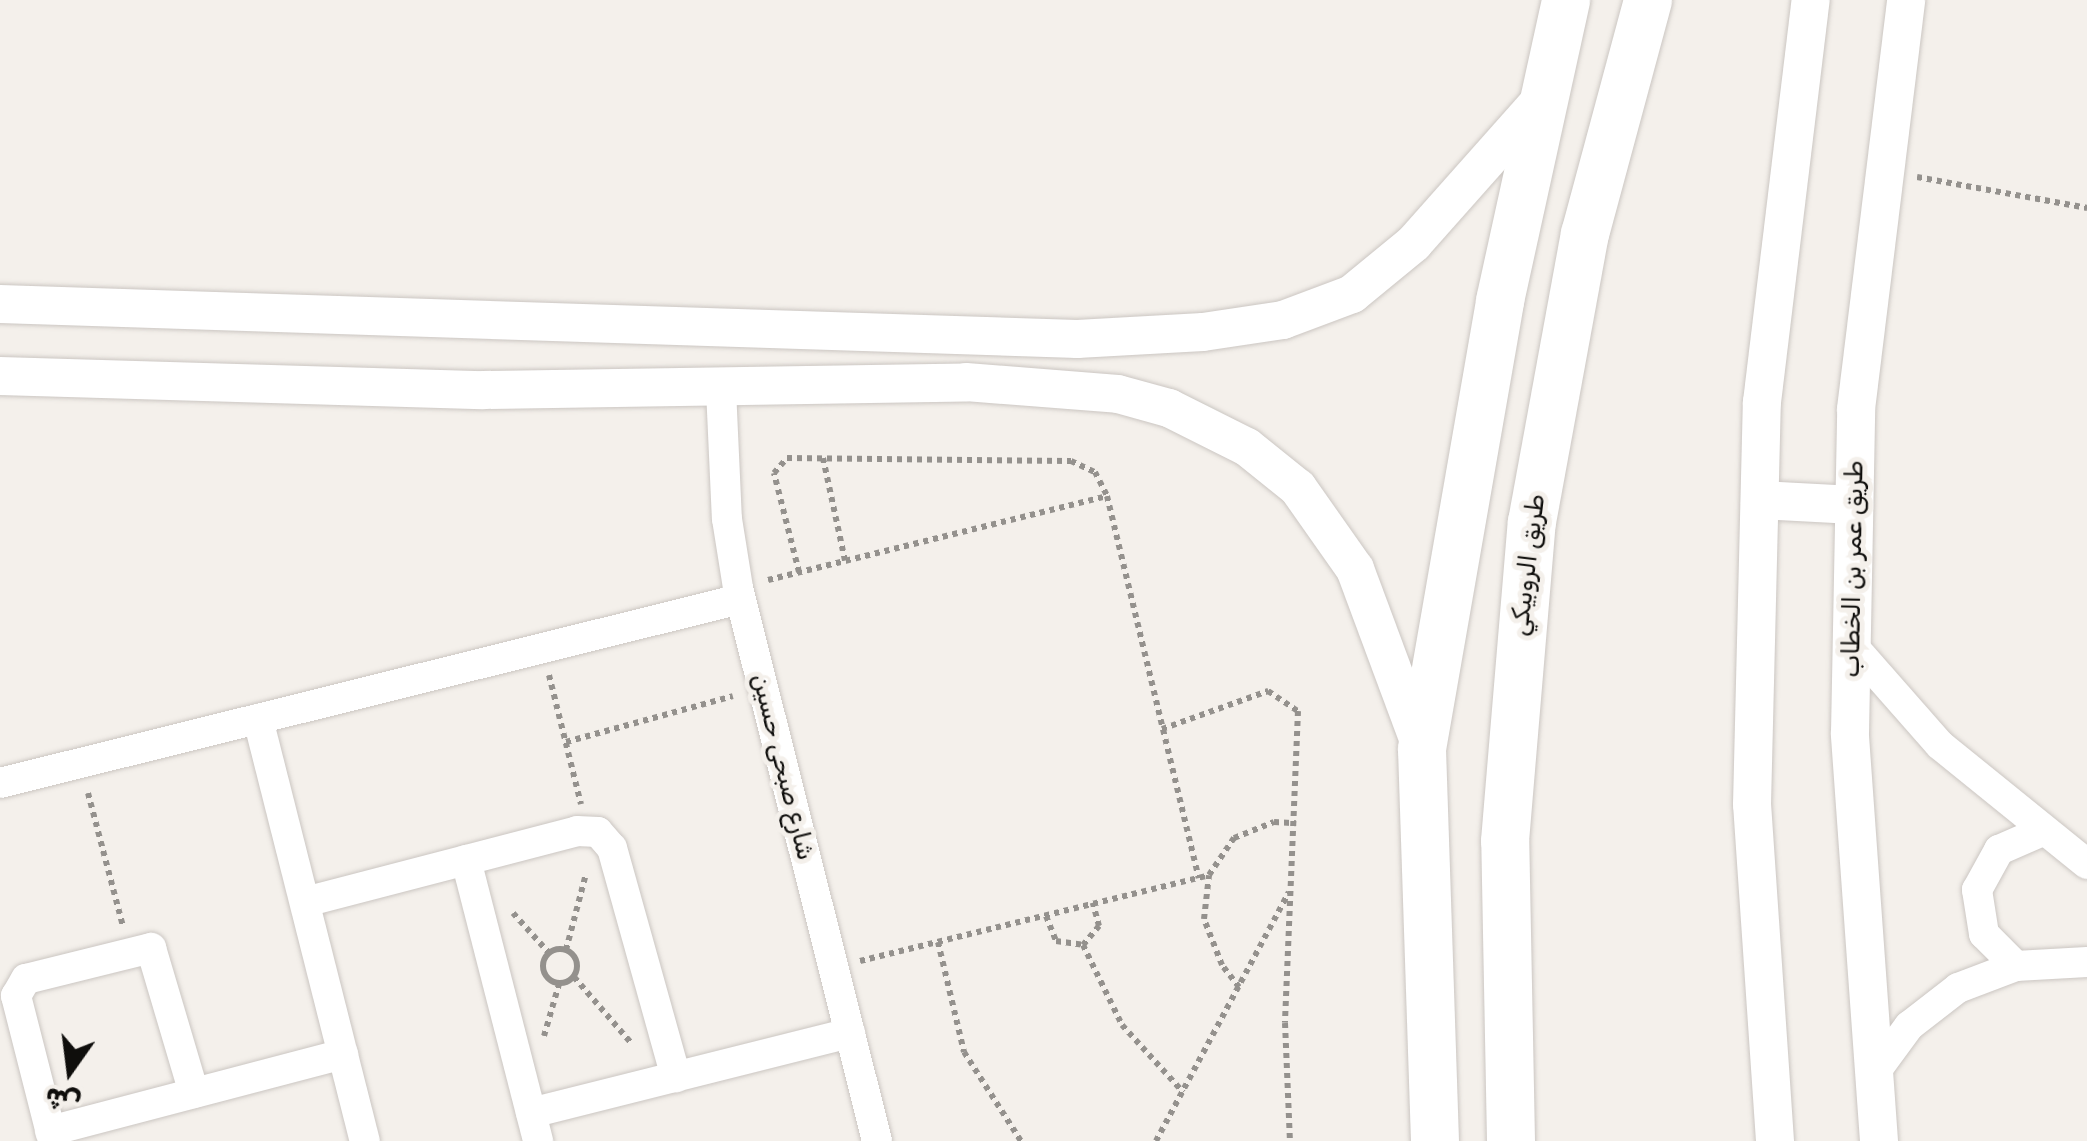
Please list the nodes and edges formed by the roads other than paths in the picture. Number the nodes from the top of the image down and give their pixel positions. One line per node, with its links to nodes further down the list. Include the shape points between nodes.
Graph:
1 (1566, 0): 5 (main road)
2 (1648, 0): 32 (main road, طريق الروبيكي, via 1585,234 1532,522 1505,842)
3 (1811, 0): 9 (street, via 1762,402)
4 (1906, 0): 10 (street, طريق عمر بن الخطاب, via 1856,409)
5 (1540, 100): 6 (street, via 1414,243 1352,294 1283,320 1202,332 1078,339); 14 (main road)
6 (0, 304)
7 (0, 376): 8 (street, via 483,390)
8 (721, 389): 11 (street, شارع صبحى حسين, via 727,518); 14 (street, via 966,382 1076,388 1169,408 1247,446 1298,488 1355,569)
9 (1760, 500): 10 (street); 33 (street, via 1752,806)
10 (1854, 505): 12 (street, طريق عمر بن الخطاب)
11 (739, 594): 13 (street); 22 (street, شارع صبحى حسين)
12 (1852, 645): 16 (street, via 1940,745); 24 (street, طريق عمر بن الخطاب, via 1850,733)
13 (258, 718): 15 (street); 19 (street)
14 (1422, 749): 31 (main road)
15 (0, 783)
16 (2040, 832): 18 (street); 21 (street, via 1999,850 1976,890 1984,934)
17 (466, 860): 19 (street); 25 (street, via 592,830 612,848); 27 (street)
18 (2087, 864)
19 (305, 902): 23 (street)
20 (2087, 962): 21 (street)
21 (2016, 966): 24 (street, via 1958,988 1909,1026)
22 (850, 1033): 25 (street); 30 (street, شارع صبحى حسين)
23 (343, 1054): 26 (street); 29 (street)
24 (1873, 1075): 34 (street, طريق عمر بن الخطاب)
25 (669, 1079): 27 (street)
26 (194, 1093): 28 (street); 28 (street, via 157,955 146,947 130,950 18,985)
27 (534, 1127)
28 (52, 1136)
29 (365, 1141)
30 (877, 1141)
31 (1434, 1141)
32 (1511, 1141)
33 (1775, 1141)
34 (1879, 1141)

